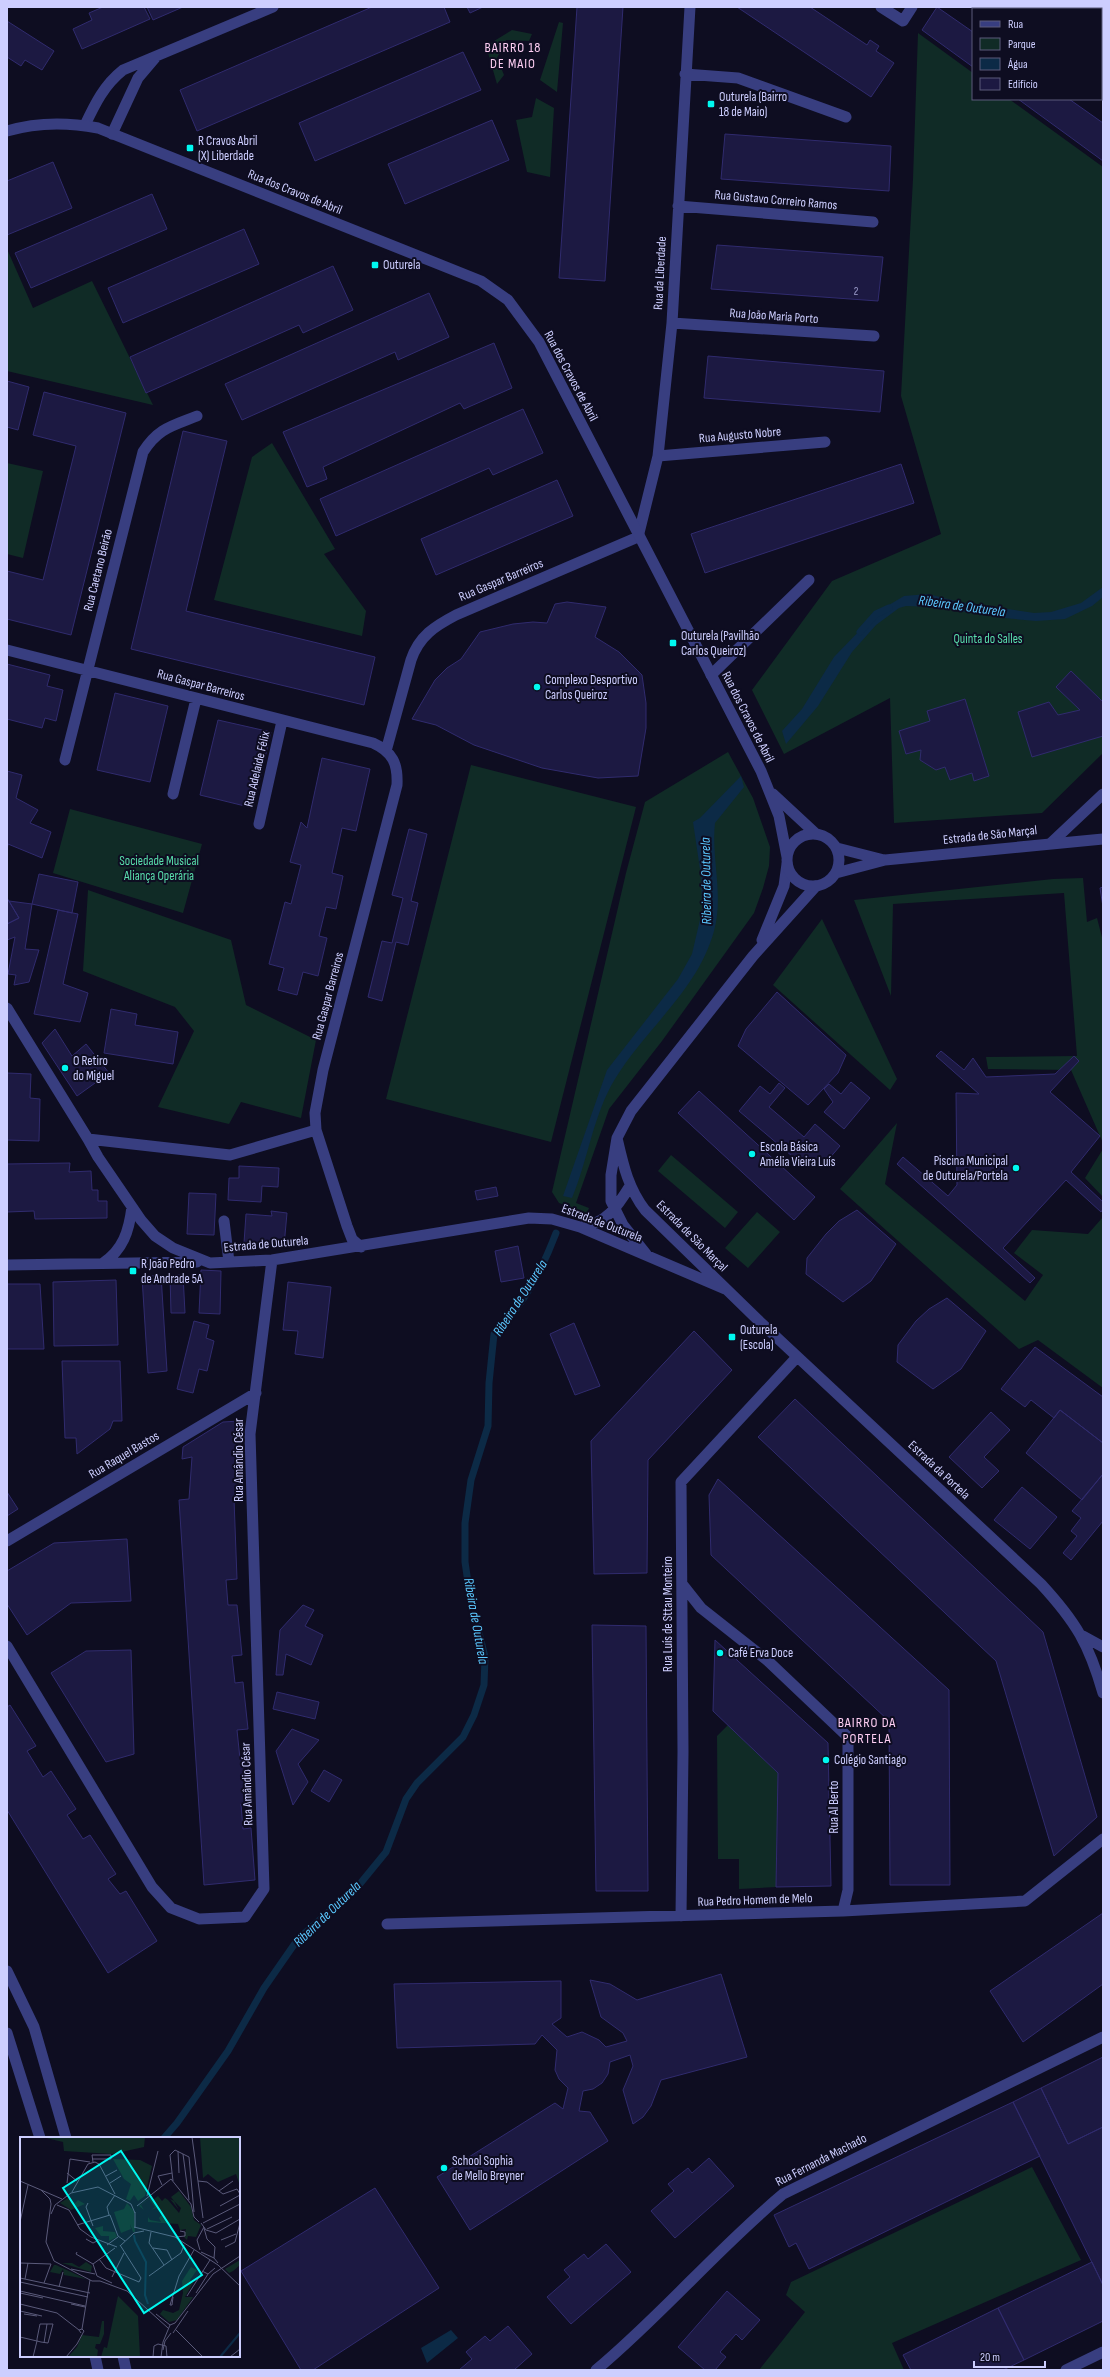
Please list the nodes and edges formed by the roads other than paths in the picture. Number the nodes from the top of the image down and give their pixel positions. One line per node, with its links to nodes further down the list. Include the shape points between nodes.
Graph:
1 (245, 7): 6 (street)
2 (273, 7): 6 (street)
3 (690, 7): 8 (street, Rua da Liberdade)
4 (881, 7): 5 (street, via 903,21)
5 (912, 7)
6 (249, 18): 7 (street)
7 (161, 53): 10 (street, via 123,70 111,80 96,101); 12 (street, via 138,78)
8 (685, 74): 9 (street, via 738,78); 13 (street, Rua da Liberdade)
9 (846, 117)
10 (85, 125): 11 (street, via 41,124); 12 (street)
11 (7, 131)
12 (112, 134): 20 (street, Rua dos Cravos de Abril, via 481,281 494,289 522,316 538,342)
13 (678, 206): 14 (street, Rua Gustavo Correiro Ramos); 15 (street, Rua da Liberdade)
14 (872, 222)
15 (672, 323): 16 (street, Rua João Maria Porto); 19 (street, Rua da Liberdade)
16 (874, 336)
17 (197, 416): 23 (street, Rua Caetano Beirão, via 162,430 152,437 143,452)
18 (825, 442): 19 (street, Rua Augusto Nobre)
19 (658, 456): 20 (street, Rua da Liberdade)
20 (638, 537): 24 (street, Rua dos Cravos de Abril); 27 (street, Rua Gaspar Barreiros, via 456,615 425,635 416,646 411,660)
21 (809, 580): 24 (street)
22 (7, 650): 23 (street, Rua Gaspar Barreiros)
23 (87, 670): 25 (street, Rua Gaspar Barreiros); 28 (street, Rua Caetano Beirão)
24 (711, 675): 29 (street, Rua dos Cravos de Abril)
25 (196, 698): 26 (street, Rua Gaspar Barreiros); 30 (street)
26 (282, 721): 27 (street, Rua Gaspar Barreiros, via 373,743); 32 (street, Rua Adelaide Félix)
27 (386, 751): 43 (street, Rua Gaspar Barreiros, via 397,766 397,785 323,1070 315,1113)
28 (65, 760)
29 (771, 792): 33 (street); 37 (street, Rua dos Cravos de Abril, via 779,816)
30 (173, 794)
31 (1103, 794): 35 (street, Estrada de São Marçal)
32 (259, 824)
33 (815, 833): 36 (street, via 831,840); 37 (street, via 794,842)
34 (1103, 839): 35 (street)
35 (1051, 843): 38 (street, Estrada de São Marçal)
36 (836, 848): 38 (street); 39 (street, via 840,864)
37 (787, 860): 40 (street, via 789,871 797,880 808,886); 41 (street, Estrada de São Marçal, via 784,886 777,908)
38 (885, 860): 39 (street)
39 (836, 873): 40 (street, via 831,880)
40 (816, 886): 41 (street, Estrada de São Marçal)
41 (753, 956): 44 (street, Estrada de São Marçal, via 631,1112)
42 (7, 1008): 45 (street, Estrada de Outurela)
43 (316, 1130): 45 (street, via 230,1155); 51 (street, Rua Gaspar Barreiros, via 352,1239)
44 (616, 1138): 46 (street, Estrada de São Marçal); 48 (street, Estrada de São Marçal, via 611,1176 611,1201)
45 (88, 1139): 47 (street, Estrada de Outurela)
46 (630, 1186): 48 (street); 58 (street, Estrada de São Marçal, via 645,1210)
47 (132, 1207): 55 (street, via 125,1238 114,1256); 56 (street, Estrada de Outurela, via 155,1236 173,1248)
48 (615, 1209): 50 (street, via 603,1220); 52 (street, Estrada de São Marçal, via 623,1225)
49 (224, 1221): 54 (street)
50 (580, 1227): 51 (street, Estrada de Outurela, via 552,1219 529,1218); 52 (street, Estrada de Outurela)
51 (362, 1247): 53 (street, Estrada de Outurela)
52 (648, 1256): 58 (street, Estrada de São Marçal)
53 (272, 1260): 54 (street, Estrada de Outurela); 60 (street, Rua Amândio César)
54 (229, 1262): 56 (street, Estrada de Outurela)
55 (103, 1263): 56 (street); 57 (street)
56 (210, 1263)
57 (7, 1265)
58 (725, 1289): 59 (street, Estrada da Portela)
59 (797, 1357): 62 (street, Rua Luís de Sttau Monteiro, via 681,1482); 63 (street, Estrada da Portela, via 1041,1584 1067,1613)
60 (256, 1393): 61 (street, Rua Raquel Bastos); 64 (street, Rua Amândio César, via 250,1434 264,1889 245,1917 199,1919 171,1908 166,1903 152,1887)
61 (7, 1541)
62 (682, 1584): 68 (street, Rua Al Berto, via 701,1608 768,1661 848,1737 848,1890); 69 (street, Rua Luís de Sttau Monteiro)
63 (1083, 1636): 65 (street); 66 (street, Estrada da Portela)
64 (7, 1646)
65 (1103, 1647)
66 (1103, 1693)
67 (1103, 1839): 68 (street, Rua Pedro Homem de Melo, via 1025,1901)
68 (843, 1911): 69 (street, Rua Pedro Homem de Melo)
69 (681, 1916): 70 (street, Rua Pedro Homem de Melo)
70 (387, 1924)
71 (7, 1971): 75 (street, via 34,2026)
72 (7, 2033): 74 (street)
73 (1103, 2037): 81 (street, Rua Fernanda Machado, via 783,2194 747,2224 647,2325)
74 (40, 2137)
75 (66, 2137)
76 (1103, 2352): 82 (street)
77 (95, 2357): 79 (street)
78 (123, 2357): 80 (street)
79 (98, 2370)
80 (126, 2370)
81 (596, 2370)
82 (1066, 2370)

